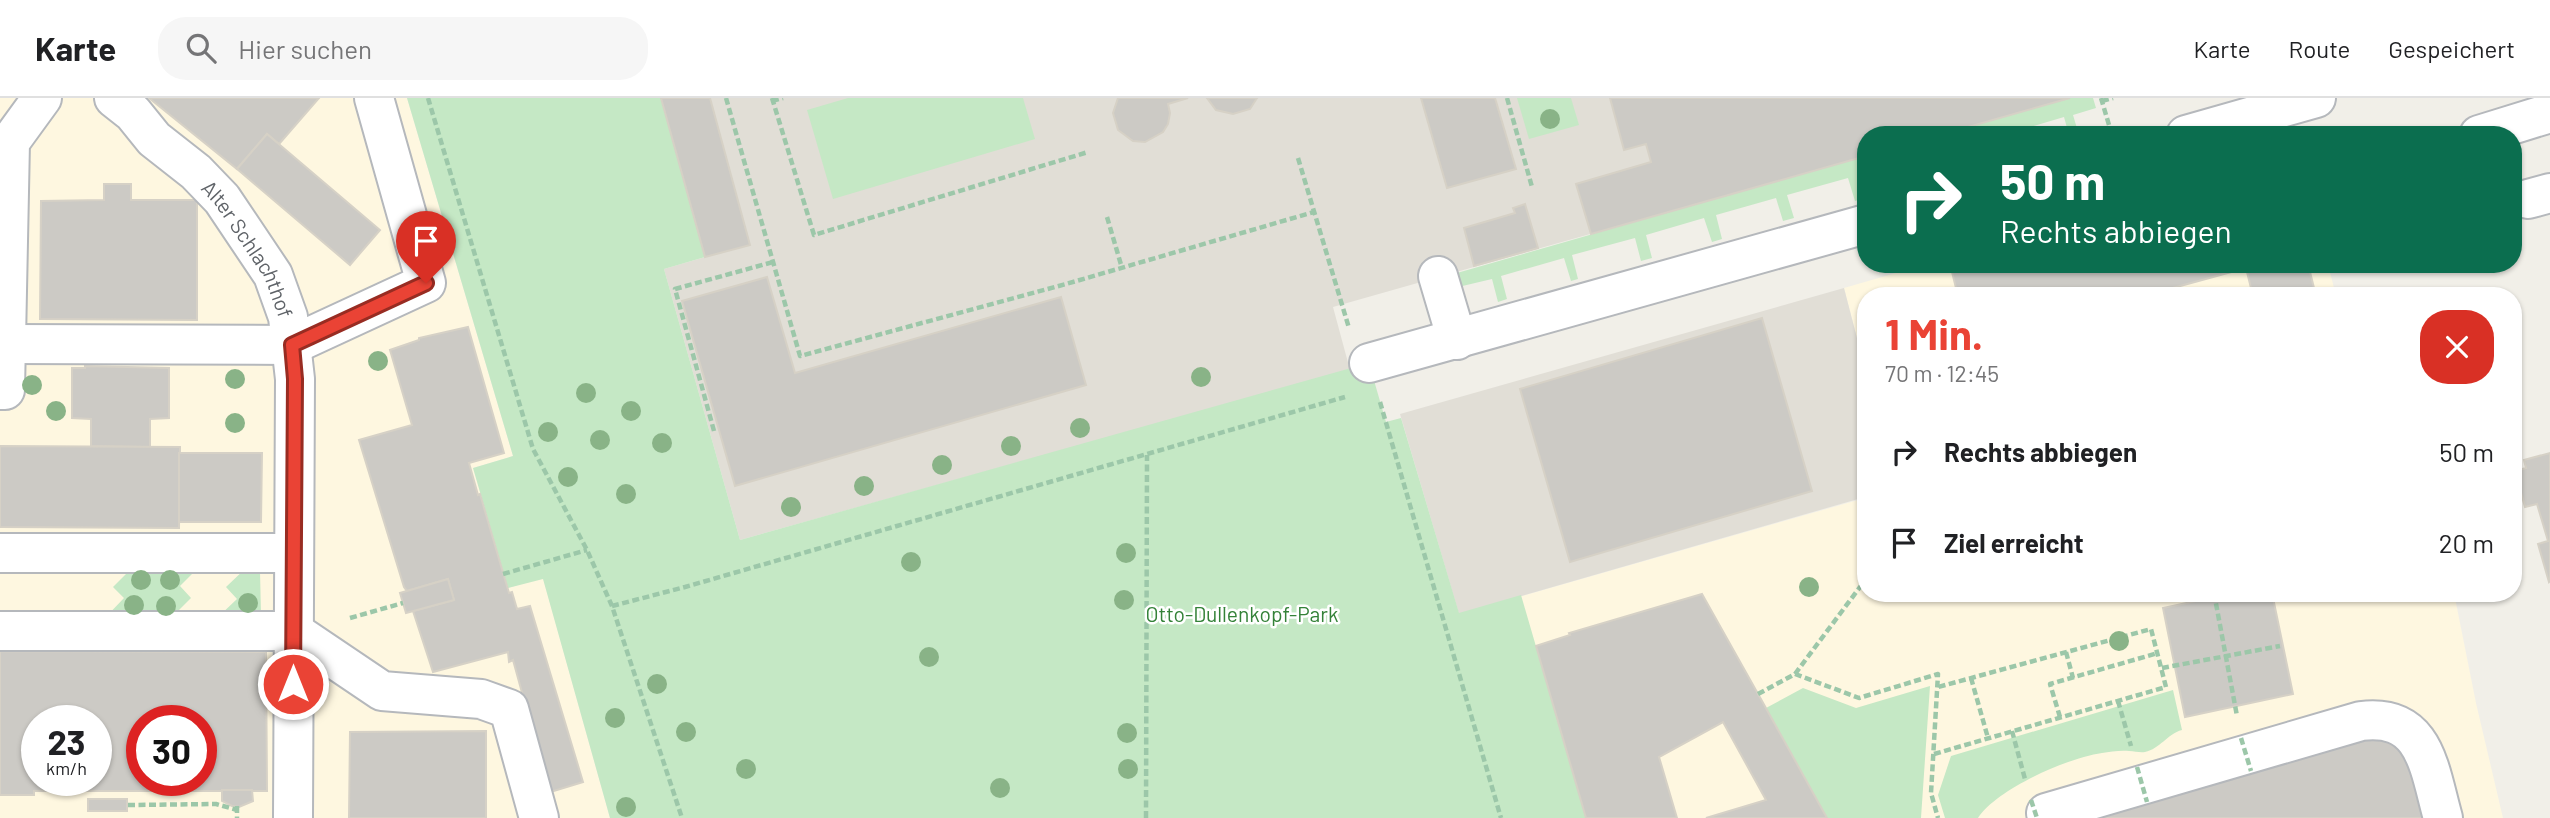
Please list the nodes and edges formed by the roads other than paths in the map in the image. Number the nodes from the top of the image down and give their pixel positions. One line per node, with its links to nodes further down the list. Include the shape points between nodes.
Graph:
1 (42, 98): 11 (street, via 10,142)
2 (114, 98): 12 (street, Alter Schlachthof, via 222,199 273,275)
3 (374, 98): 12 (street, via 426,283)
4 (2316, 98): 6 (street)
5 (2550, 113): 7 (street)
6 (2218, 126)
7 (2508, 126)
8 (1857, 227): 10 (street)
9 (1438, 276): 10 (street)
10 (1457, 340): 13 (street)
11 (6, 344): 12 (street); 14 (street, via 5,390)
12 (292, 345): 16 (street, Alter Schlachthof)
13 (1360, 379)
14 (0, 390)
15 (0, 553): 16 (street)
16 (293, 553): 18 (street, Alter Schlachthof)
17 (0, 631): 18 (street)
18 (293, 631): 20 (street, Alter Schlachthof); 21 (street, via 382,691 481,699 509,709)
19 (2038, 810): 22 (street, via 2379,719 2411,732 2421,745)
20 (293, 818)
21 (538, 818)
22 (2443, 818)

